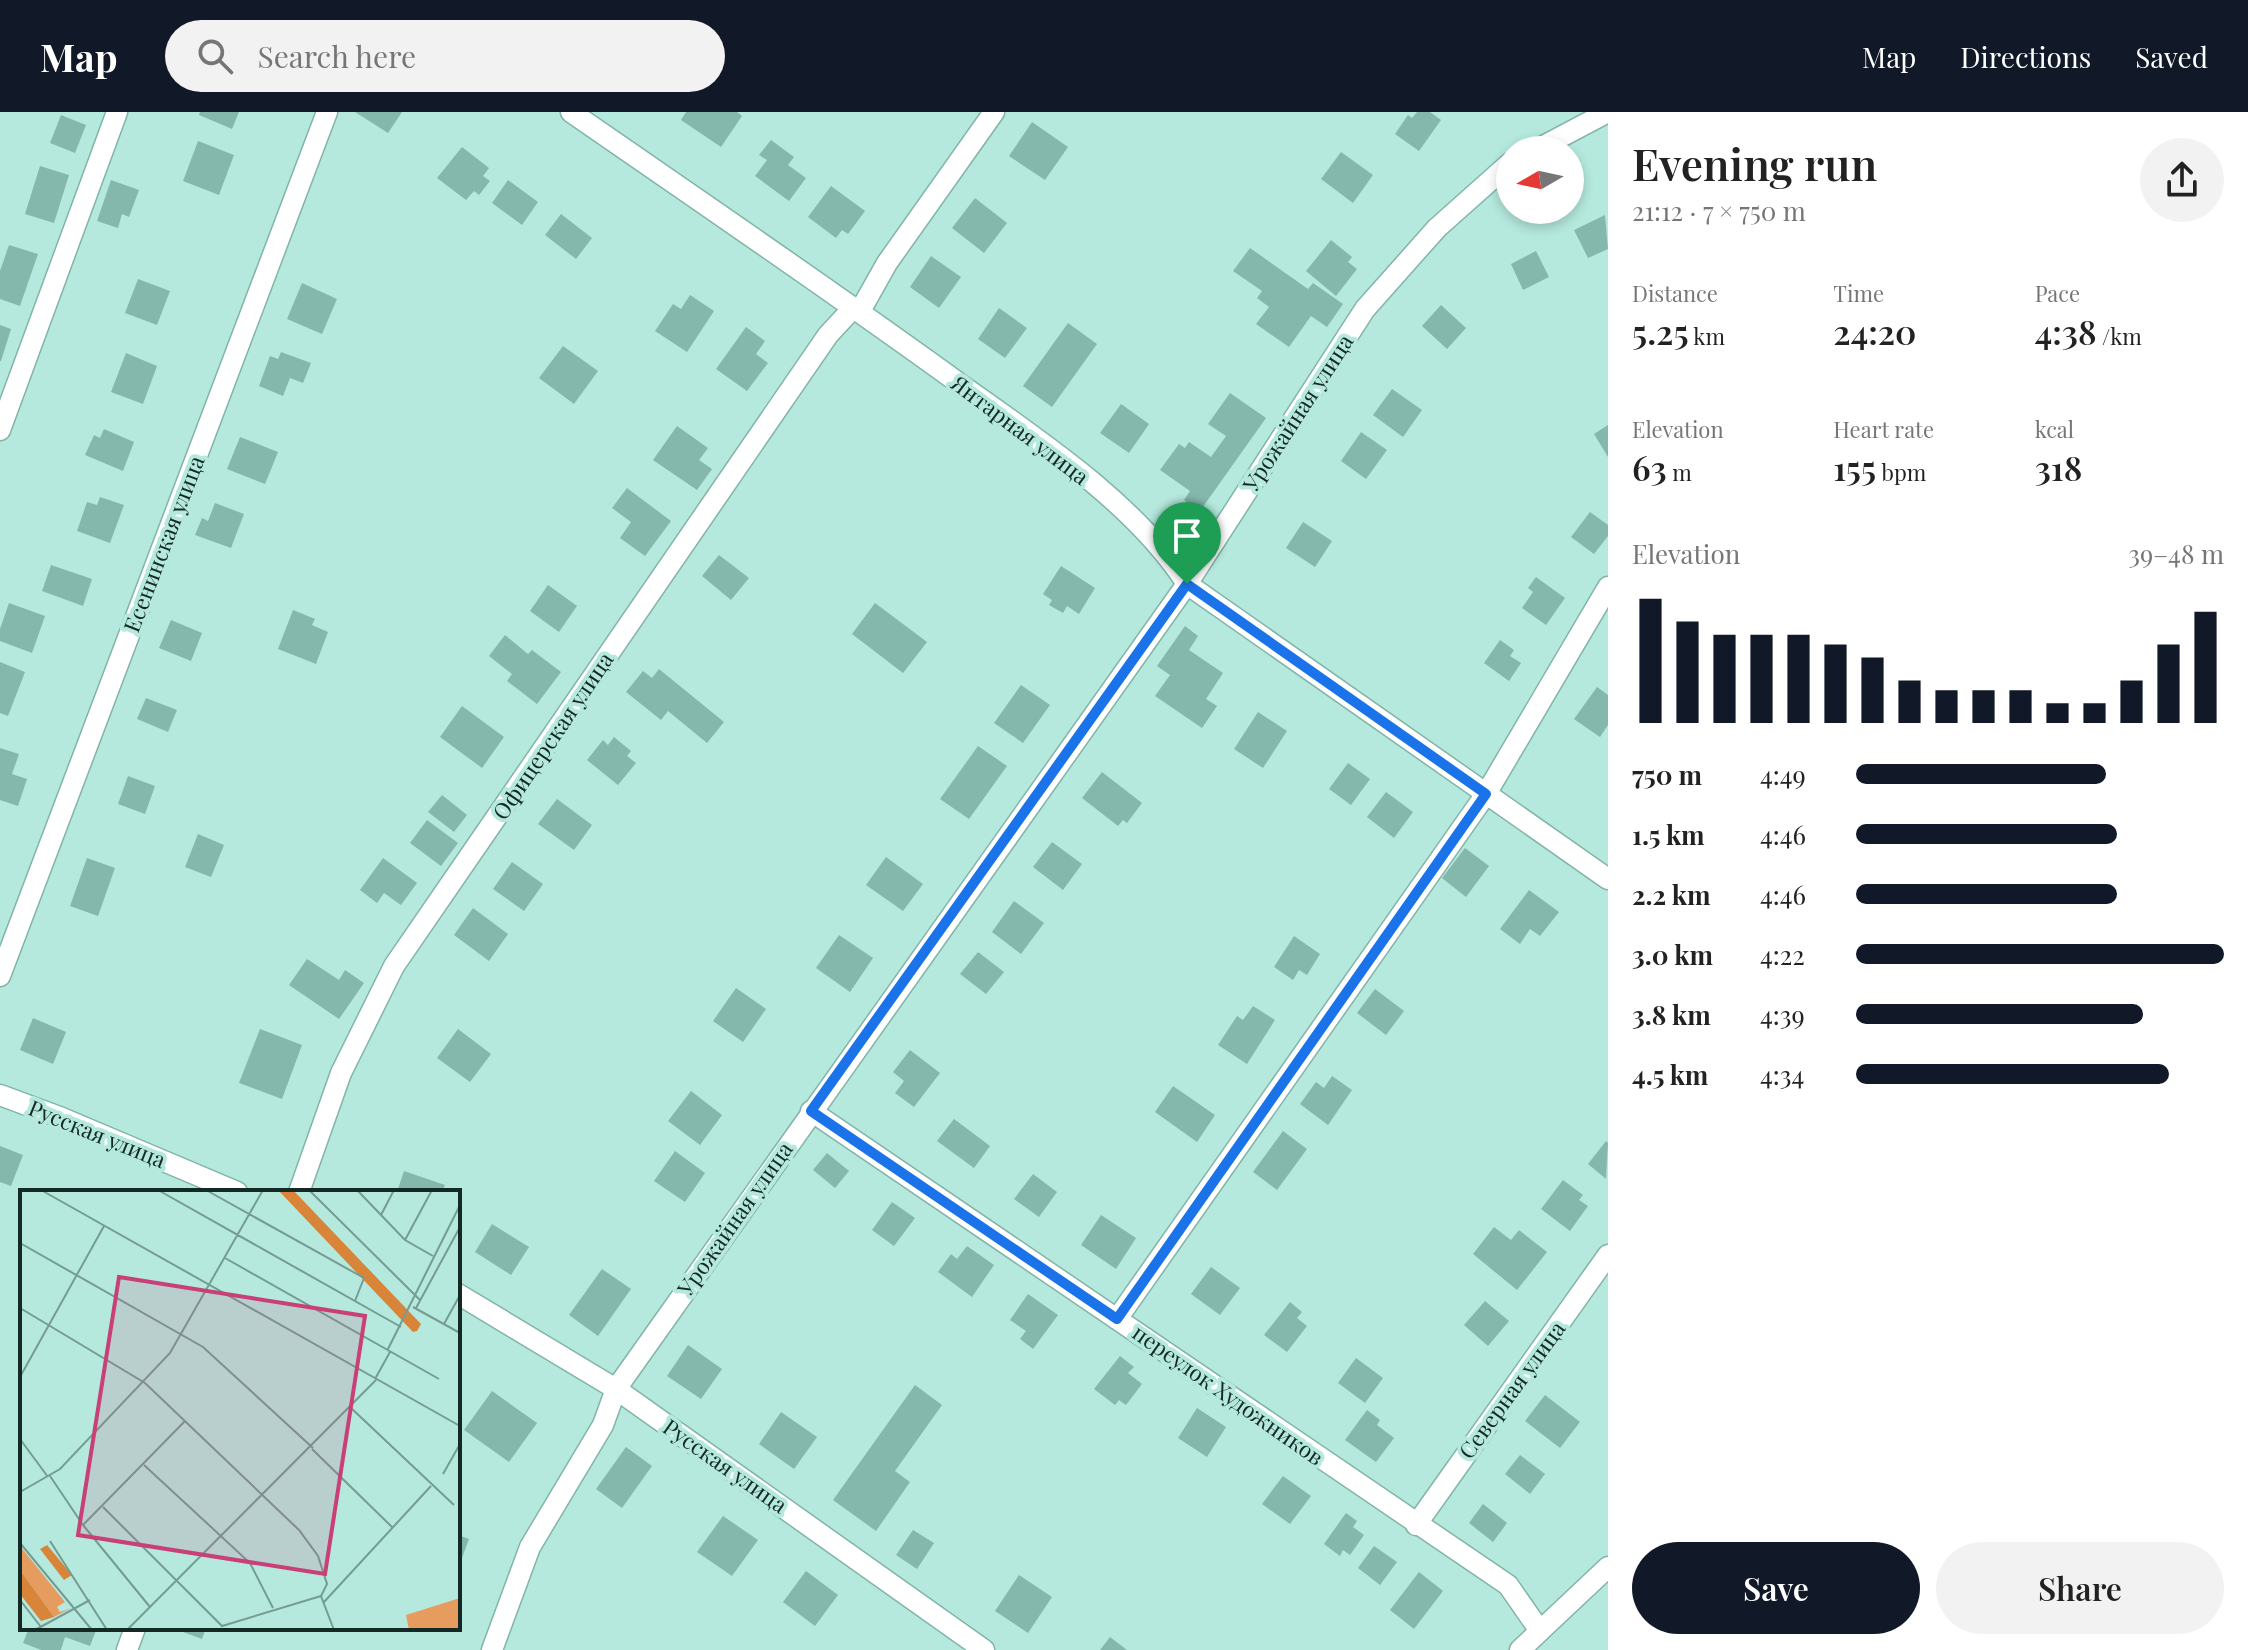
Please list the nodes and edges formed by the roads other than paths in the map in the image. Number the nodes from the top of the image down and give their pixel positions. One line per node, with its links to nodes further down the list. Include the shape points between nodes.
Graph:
1 (117, 112): 9 (street)
2 (327, 112): 14 (street, Есенинская улица)
3 (994, 112): 8 (street, Офицерская улица)
4 (1608, 112): 6 (street)
5 (573, 113): 8 (street, Янтарная улица)
6 (1563, 136)
7 (1496, 175): 10 (street, Урожайная улица, via 1437,228 1365,309)
8 (857, 309): 10 (street, Янтарная улица, via 1077,469 1172,560); 18 (street, Офицерская улица, via 828,335 394,966 341,1073)
9 (0, 430)
10 (1187, 584): 12 (street, Янтарная улица); 16 (street, Урожайная улица)
11 (1608, 587): 12 (street)
12 (1486, 794): 13 (street, Янтарная улица); 21 (street)
13 (1608, 879)
14 (0, 976)
15 (0, 1095): 17 (street, Русская улица)
16 (811, 1111): 21 (street, переулок Художников); 22 (street, Урожайная улица)
17 (232, 1190)
18 (300, 1190)
19 (1608, 1255): 23 (street, Северная улица)
20 (460, 1295): 22 (street, Русская улица)
21 (1117, 1319): 23 (street, переулок Художников)
22 (616, 1389): 28 (street, Урожайная улица, via 603,1425 530,1547); 29 (street, Русская улица)
23 (1416, 1525): 26 (street, переулок Художников, via 1508,1585)
24 (1608, 1567): 26 (street)
25 (134, 1630): 27 (street)
26 (1540, 1631): 30 (street)
27 (127, 1650)
28 (492, 1650)
29 (984, 1650)
30 (1520, 1650)

